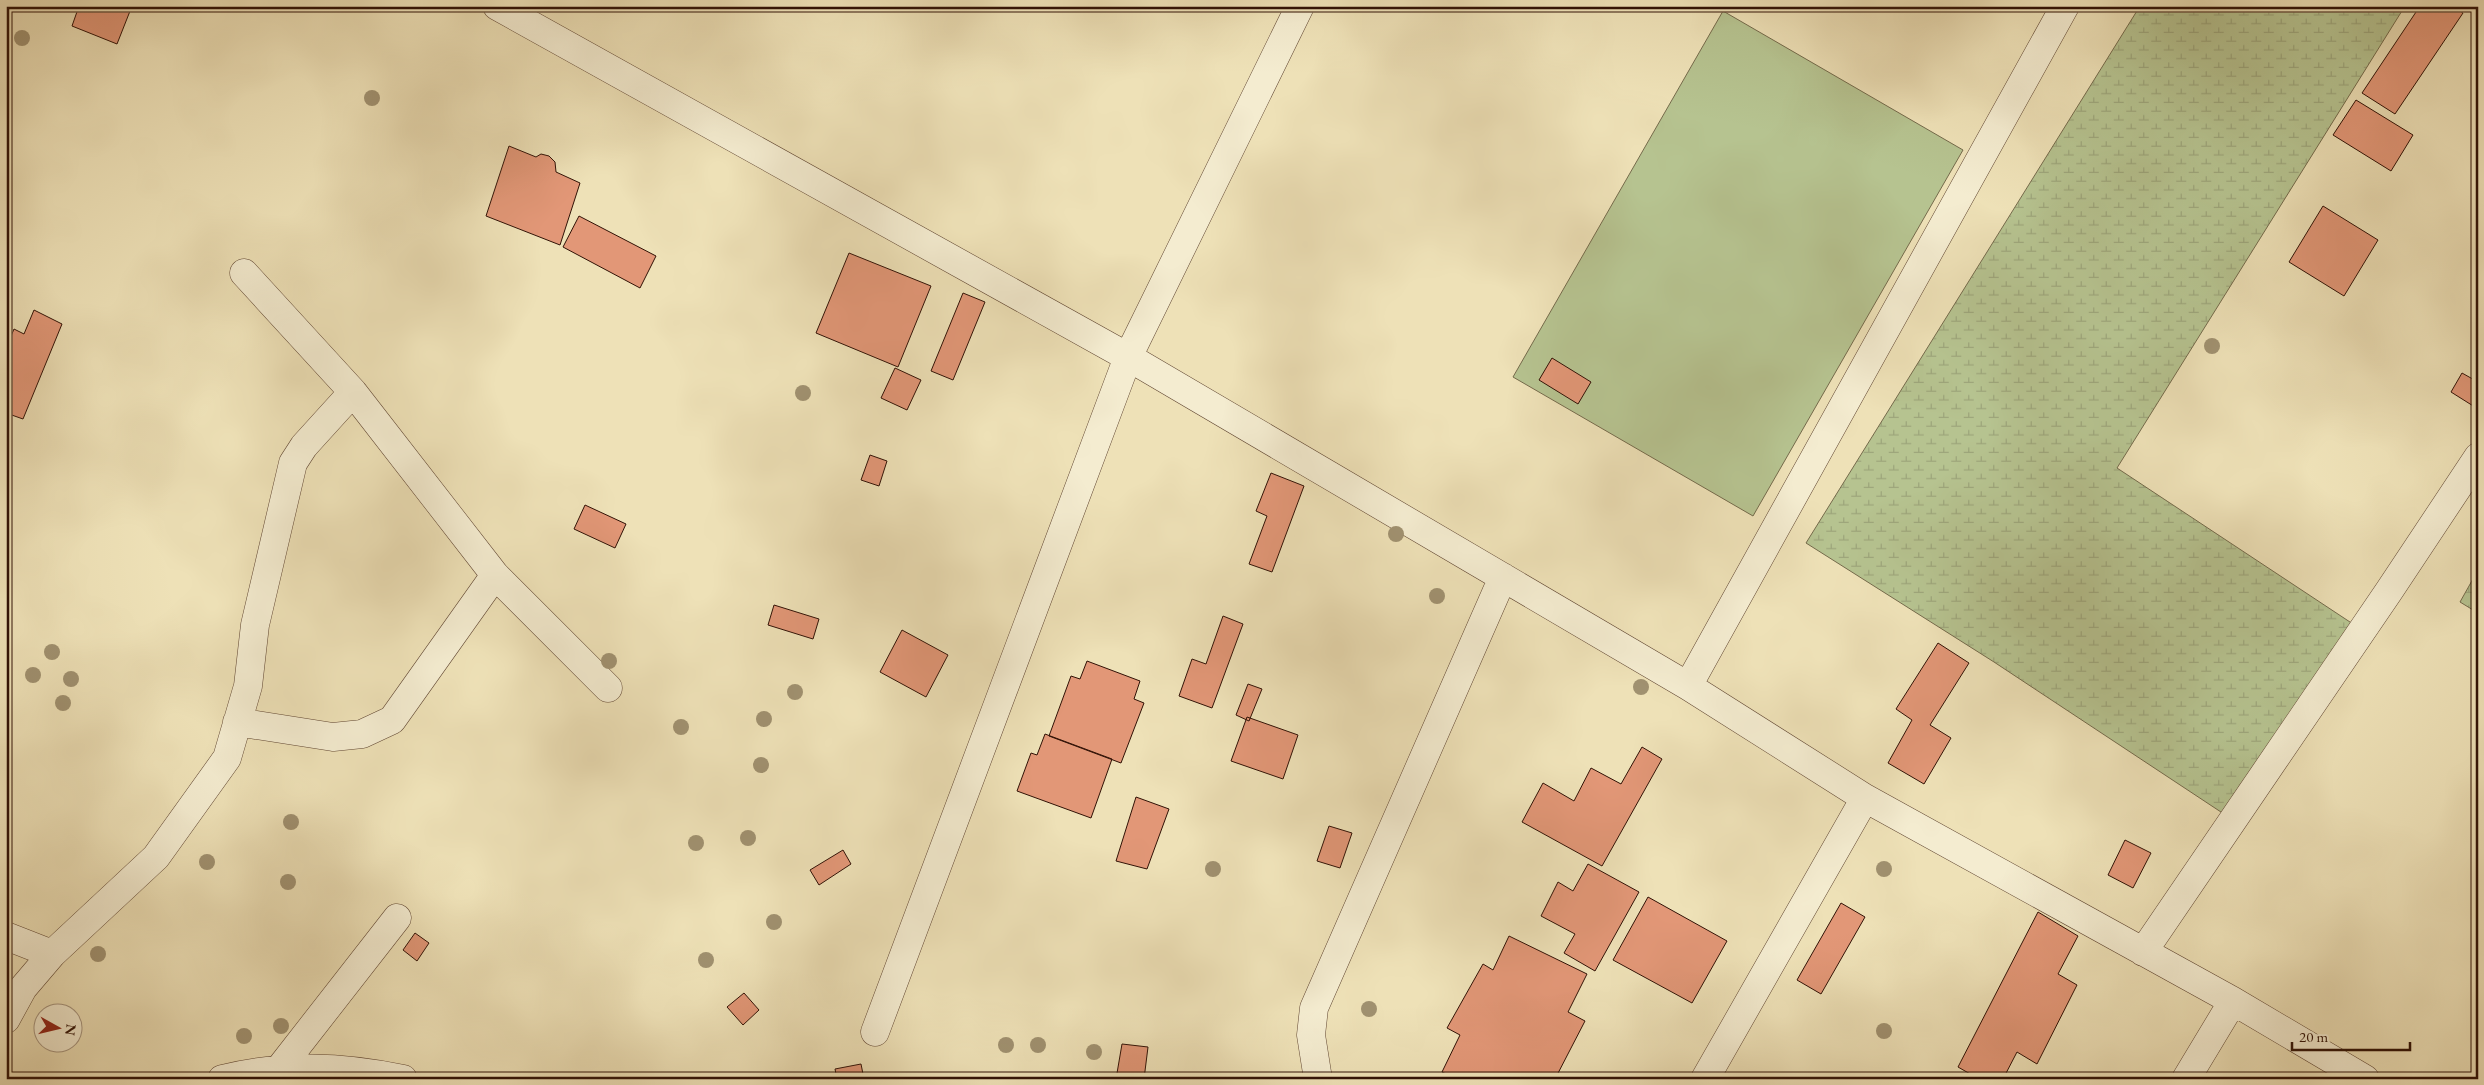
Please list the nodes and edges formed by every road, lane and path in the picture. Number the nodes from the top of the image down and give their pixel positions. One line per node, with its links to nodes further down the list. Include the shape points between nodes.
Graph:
1 (497, 6): 5 (street)
2 (1300, 6): 5 (street)
3 (2065, 6): 10 (street)
4 (244, 274): 6 (street)
5 (1128, 357): 9 (street); 20 (street)
6 (353, 392): 8 (street); 12 (street, via 304,446 293,463 255,626 248,686)
7 (2478, 457): 16 (street)
8 (495, 575): 11 (street); 12 (street, via 392,720 362,734 333,737)
9 (1503, 577): 10 (street); 24 (street, via 1314,1008 1311,1036)
10 (1688, 686): 13 (street)
11 (608, 688)
12 (237, 722): 17 (street, via 226,758 156,857)
13 (1865, 798): 16 (street); 25 (street)
14 (397, 918): 21 (street)
15 (6, 936): 17 (street)
16 (2143, 952): 18 (street)
17 (52, 954): 19 (street, via 23,988)
18 (2233, 1001): 26 (street); 27 (street)
19 (6, 1019)
20 (875, 1032)
21 (280, 1068): 22 (street); 23 (street, via 358,1070)
22 (222, 1079)
23 (403, 1079)
24 (1318, 1079)
25 (1705, 1079)
26 (2186, 1079)
27 (2365, 1079)

